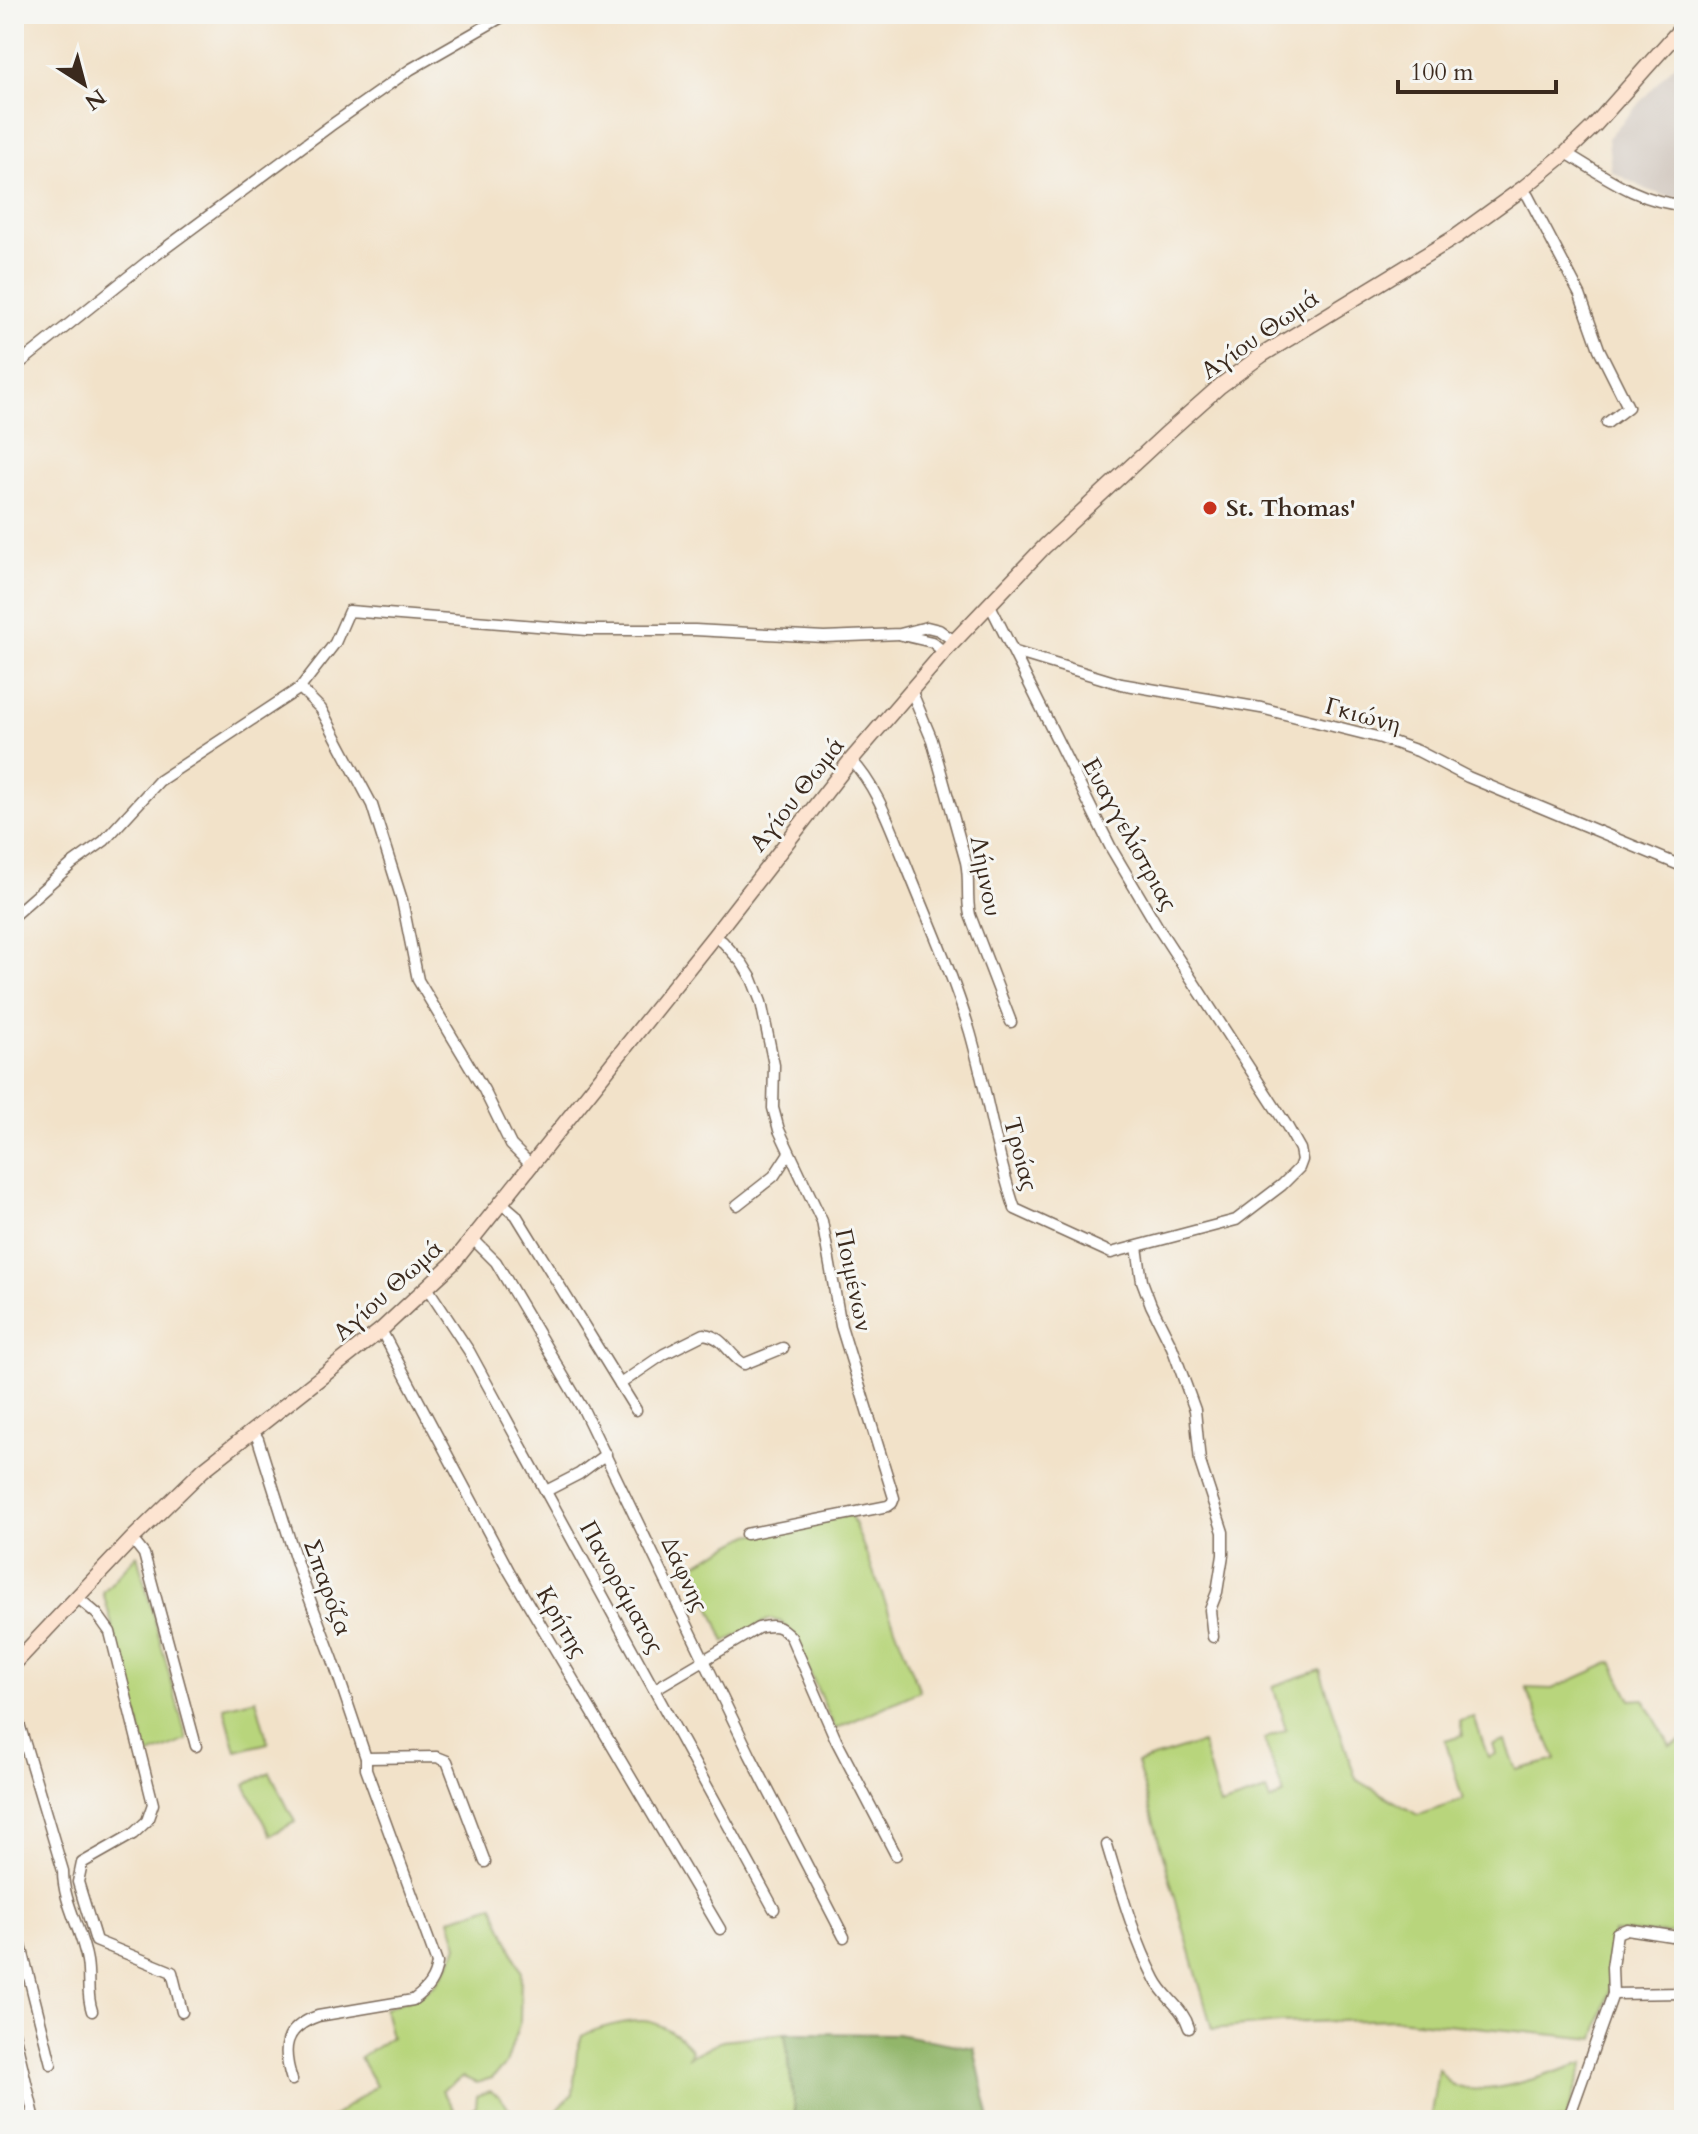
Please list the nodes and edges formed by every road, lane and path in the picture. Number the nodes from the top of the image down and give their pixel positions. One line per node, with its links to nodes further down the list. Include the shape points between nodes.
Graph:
1 (507, 14): 6 (street, via 411,69 330,126)
2 (1684, 25): 3 (main road, Αγίου Θωμά)
3 (1566, 153): 4 (main road, Αγίου Θωμά); 5 (street, via 1627,189 1665,204)
4 (1522, 189): 7 (street, via 1580,295 1628,407); 8 (main road, Αγίου Θωμά, via 1220,386)
5 (1684, 205)
6 (14, 368)
7 (1607, 423)
8 (989, 603): 9 (main road, Αγίου Θωμά); 10 (street, Ευαγγελίστριας)
9 (949, 647): 11 (street, via 939,630 927,627 900,634 824,637 587,630 349,611 335,643); 12 (main road, Αγίου Θωμά)
10 (1015, 652): 14 (street, Γκιώνη, via 1121,684 1261,708 1381,738 1597,832); 18 (street, Ευαγγελίστριας, via 1111,848)
11 (300, 688): 15 (street, via 159,781 104,841); 20 (street, via 321,709 372,805 402,900 418,980 511,1145)
12 (911, 690): 13 (main road, Αγίου Θωμά); 17 (street, Λήμνου, via 932,740 966,862 970,915)
13 (851, 760): 16 (main road, Αγίου Θωμά); 24 (street, Τροίας, via 867,778 947,963 1015,1209 1111,1253)
14 (1682, 861)
15 (14, 915)
16 (714, 936): 19 (street, Ποιμένων, via 742,963 761,1002 774,1065 773,1108); 20 (main road, Αγίου Θωμά)
17 (1011, 1022)
18 (1254, 1073): 24 (street, Τροίας, via 1300,1149 1299,1168 1236,1220)
19 (789, 1153): 22 (street, via 774,1176); 33 (street, Ποιμένων, via 822,1221 841,1326 894,1498 888,1506)
20 (531, 1165): 21 (main road, Αγίου Θωμά)
21 (502, 1203): 23 (main road, Αγίου Θωμά); 28 (street, via 516,1215)
22 (737, 1205)
23 (473, 1239): 25 (main road, Αγίου Θωμά); 31 (street, Δάφνης, via 496,1262)
24 (1137, 1247): 36 (street, via 1142,1281 1195,1410 1200,1462 1223,1532 1210,1610)
25 (428, 1289): 26 (main road, Αγίου Θωμά); 32 (street, Πανοράματος, via 469,1351)
26 (381, 1330): 30 (main road, Αγίου Θωμά); 48 (street, Κρήτης, via 509,1571)
27 (783, 1348): 28 (street, via 744,1364 718,1337 704,1334)
28 (620, 1384): 29 (street)
29 (636, 1410)
30 (252, 1430): 34 (main road, Αγίου Θωμά); 42 (street, Σπαρόζα)
31 (606, 1454): 32 (street); 37 (street, Δάφνης)
32 (546, 1491): 39 (street, Πανοράματος)
33 (746, 1534)
34 (132, 1539): 35 (main road, Αγίου Θωμά); 41 (street, via 144,1554)
35 (77, 1597): 38 (main road, Αγίου Θωμά); 55 (street, via 110,1632 153,1804 147,1821 133,1834 82,1863 78,1882 96,1941 172,1972)
36 (1213, 1637)
37 (704, 1660): 39 (street); 44 (street, via 758,1628 782,1627); 50 (street, Δάφνης)
38 (14, 1663)
39 (655, 1689): 46 (street, Πανοράματος)
40 (14, 1707): 54 (street, via 63,1871 63,1893 87,1959)
41 (196, 1746)
42 (366, 1758): 45 (street, via 447,1761); 59 (street, Σπαρόζα, via 437,1963 435,1975 413,2000 303,2021 286,2046)
43 (1107, 1845): 56 (street, via 1138,1946 1164,1996 1181,2009)
44 (896, 1855)
45 (485, 1862)
46 (774, 1909)
47 (14, 1918): 49 (street)
48 (720, 1929)
49 (16, 1935): 58 (street)
50 (844, 1937)
51 (1684, 1938): 53 (street, via 1627,1929 1617,1933)
52 (1684, 1993): 53 (street)
53 (1613, 1994): 61 (street)
54 (92, 2011)
55 (182, 2012)
56 (1189, 2028)
57 (14, 2032): 60 (street)
58 (51, 2064)
59 (292, 2080)
60 (35, 2120)
61 (1568, 2120)

